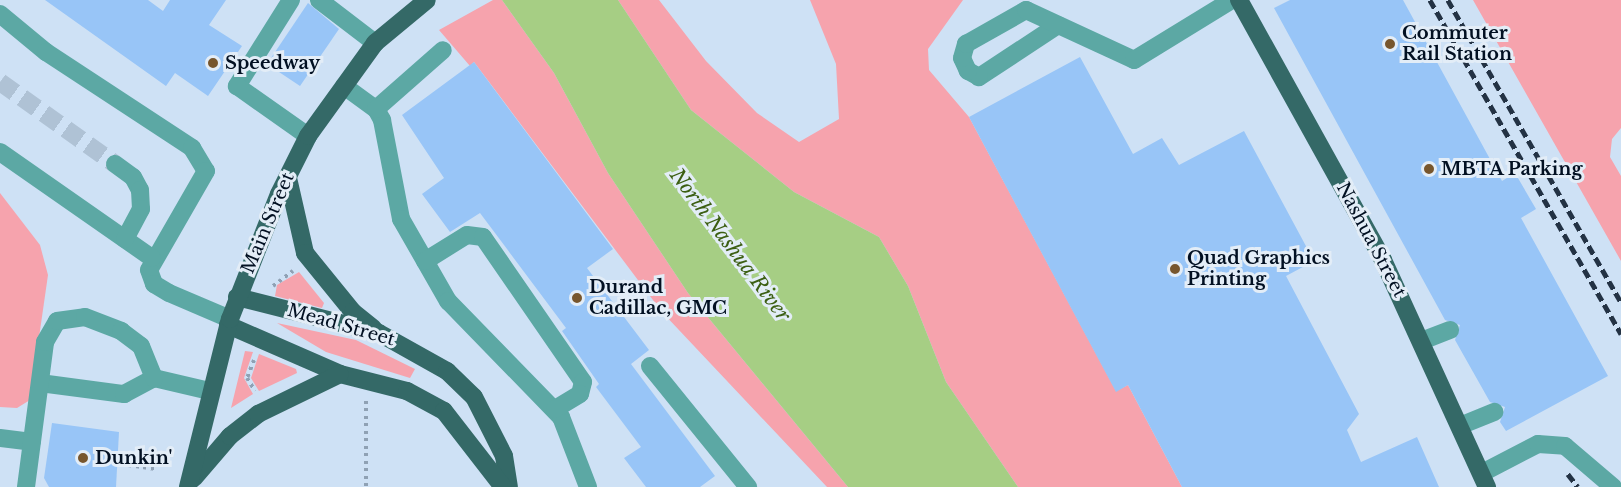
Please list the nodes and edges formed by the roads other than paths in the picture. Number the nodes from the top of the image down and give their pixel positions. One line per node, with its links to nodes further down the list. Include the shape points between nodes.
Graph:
1 (291, 0): 12 (lane, via 237,86)
2 (319, 0): 8 (lane)
3 (1232, 0): 7 (lane, via 1134,60)
4 (1239, 0): 23 (main road, Nashua Street)
5 (418, 2): 8 (main road, Main Street)
6 (0, 15): 17 (lane, via 46,52 192,148 206,171)
7 (1058, 25): 7 (lane, via 1020,10 966,44 962,58 968,71 979,77)
8 (375, 43): 10 (main road, Main Street)
9 (443, 50): 11 (lane)
10 (344, 86): 11 (lane); 12 (main road, Main Street)
11 (376, 109): 18 (lane, via 388,134 401,219)
12 (308, 136): 15 (main road, Main Street)
13 (0, 152): 16 (lane)
14 (115, 164): 16 (lane, via 133,177 140,190 141,209)
15 (288, 176): 19 (main road, Main Street); 22 (main road, via 288,195 304,254 353,312)
16 (126, 239): 17 (lane)
17 (152, 258): 20 (lane, via 149,270 154,284)
18 (425, 261): 29 (lane, via 453,307); 29 (lane, via 467,235 483,237 583,382 580,394)
19 (237, 297): 20 (main road, Main Street); 22 (main road, Mead Street)
20 (229, 322): 25 (main road); 28 (main road, Main Street)
21 (1450, 330): 23 (lane)
22 (379, 333): 39 (main road, Mead Street, via 418,352 474,397 504,456)
23 (1424, 340): 31 (main road, Nashua Street)
24 (650, 366): 41 (lane)
25 (340, 374): 37 (main road, via 258,414 230,436); 38 (main road, via 407,391 444,411)
26 (154, 378): 27 (lane, via 124,394); 27 (lane, via 141,346 121,331 86,324 66,330 57,340); 28 (lane)
27 (45, 384): 33 (lane); 36 (lane)
28 (210, 391): 37 (main road, Main Street)
29 (555, 409): 40 (lane)
30 (1495, 412): 31 (lane)
31 (1462, 425): 34 (main road, Nashua Street)
32 (0, 438): 33 (lane)
33 (33, 442): 35 (lane)
34 (1485, 480): 42 (lane, via 1538,444 1565,446)
35 (26, 487)
36 (38, 487)
37 (188, 487)
38 (503, 487)
39 (508, 487)
40 (588, 487)
41 (748, 487)
42 (1613, 487)

